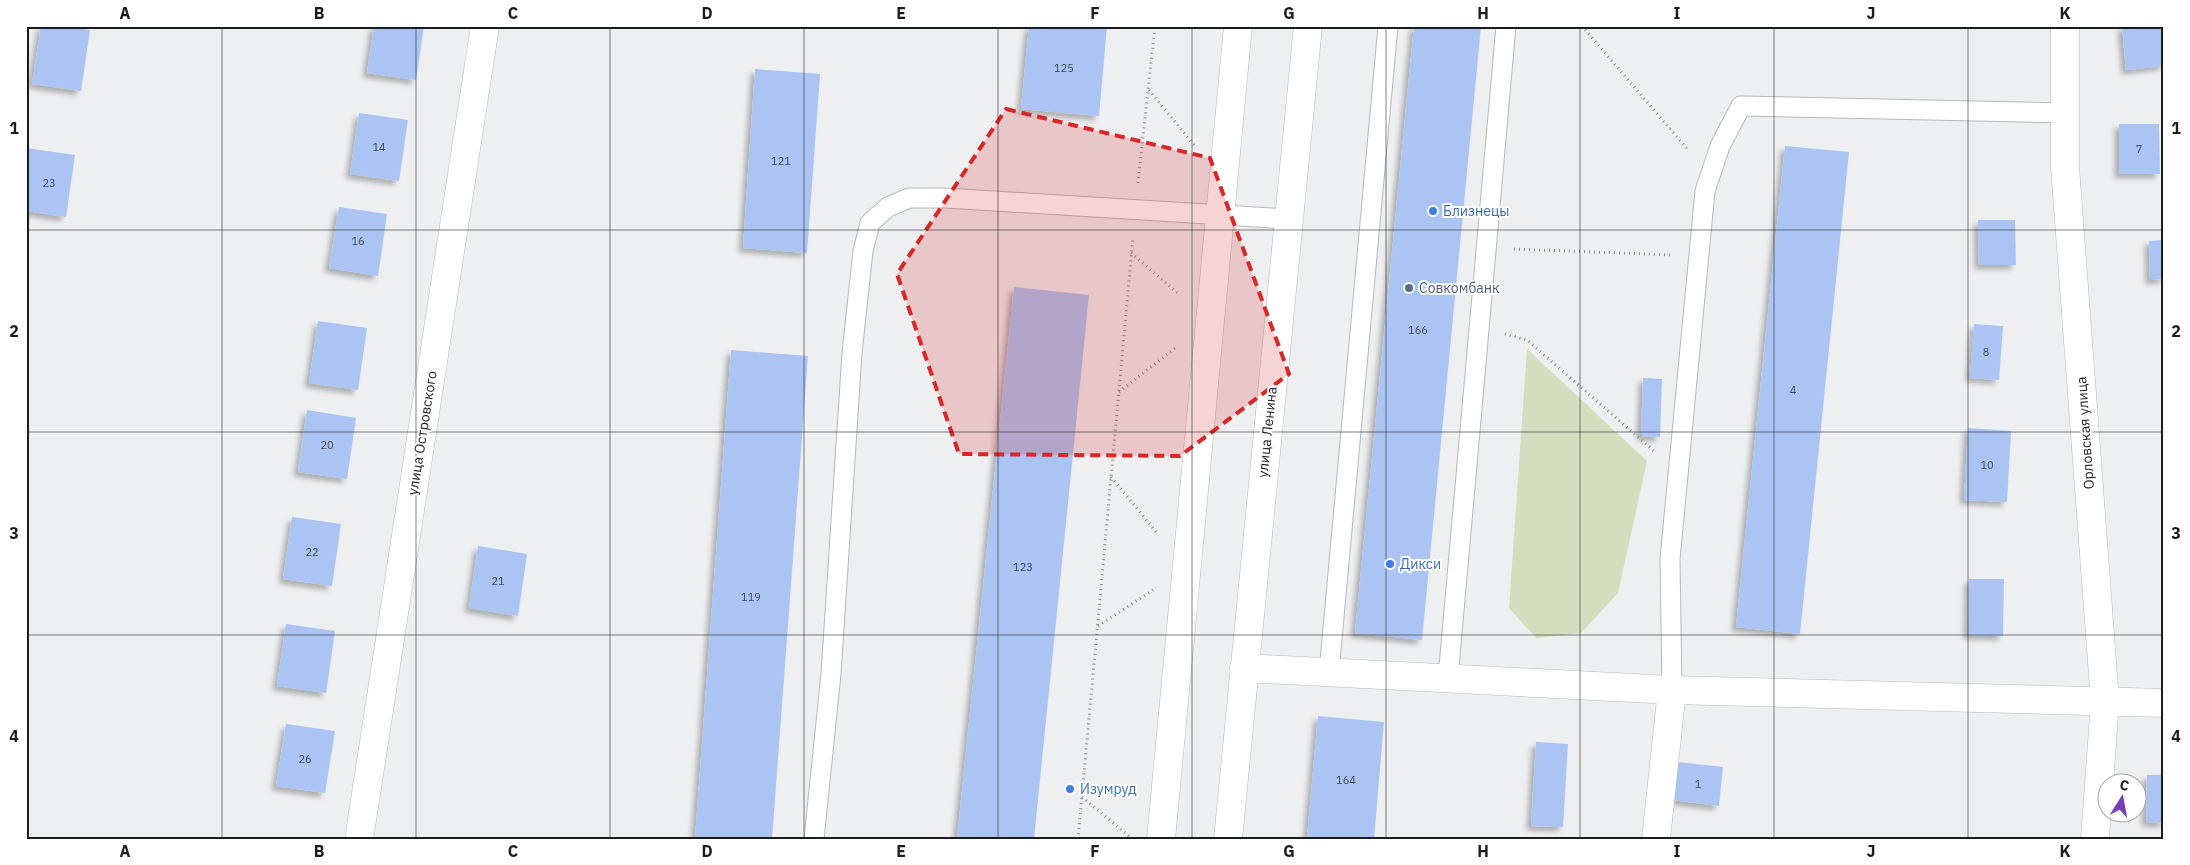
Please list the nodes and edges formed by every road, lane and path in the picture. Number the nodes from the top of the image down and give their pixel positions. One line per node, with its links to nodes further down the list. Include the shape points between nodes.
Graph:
1 (486, 26): 33 (street, улица Островского)
2 (1155, 26): 9 (path)
3 (1238, 26): 12 (street)
4 (1308, 26): 15 (street, улица Ленина)
5 (1388, 26): 27 (lane)
6 (1506, 26): 16 (lane)
7 (1582, 26): 11 (path)
8 (2065, 26): 10 (street, Орловская улица)
9 (1148, 90): 12 (path); 13 (path)
10 (2065, 114): 11 (lane, via 1741,106 1720,146); 30 (street, Орловская улица, via 2066,177)
11 (1710, 176): 18 (lane, via 1705,191)
12 (1223, 180): 14 (street)
13 (1135, 210): 14 (lane); 17 (path); 34 (lane, via 909,198 888,207 870,223 863,251 852,353 831,674)
14 (1220, 215): 15 (lane); 19 (street)
15 (1288, 219): 26 (street, улица Ленина)
16 (1486, 248): 18 (path); 20 (lane)
17 (1131, 253): 19 (path); 21 (path)
18 (1699, 256): 22 (lane)
19 (1210, 321): 21 (path); 24 (street)
20 (1479, 328): 22 (path, via 1527,340); 28 (lane)
21 (1118, 392): 23 (path)
22 (1678, 473): 29 (lane, via 1670,559)
23 (1111, 477): 24 (path); 25 (path)
24 (1186, 568): 25 (path); 37 (street)
25 (1097, 626): 32 (path)
26 (1244, 668): 27 (street); 38 (street, улица Ленина)
27 (1329, 672): 28 (street)
28 (1448, 678): 29 (street)
29 (1672, 690): 30 (street); 39 (street)
30 (2105, 702): 31 (street); 40 (street, Орловская улица)
31 (2164, 703)
32 (1082, 798): 35 (path); 36 (path)
33 (359, 839)
34 (814, 839)
35 (1078, 839)
36 (1132, 839)
37 (1161, 839)
38 (1228, 839)
39 (1656, 839)
40 (2094, 839)

